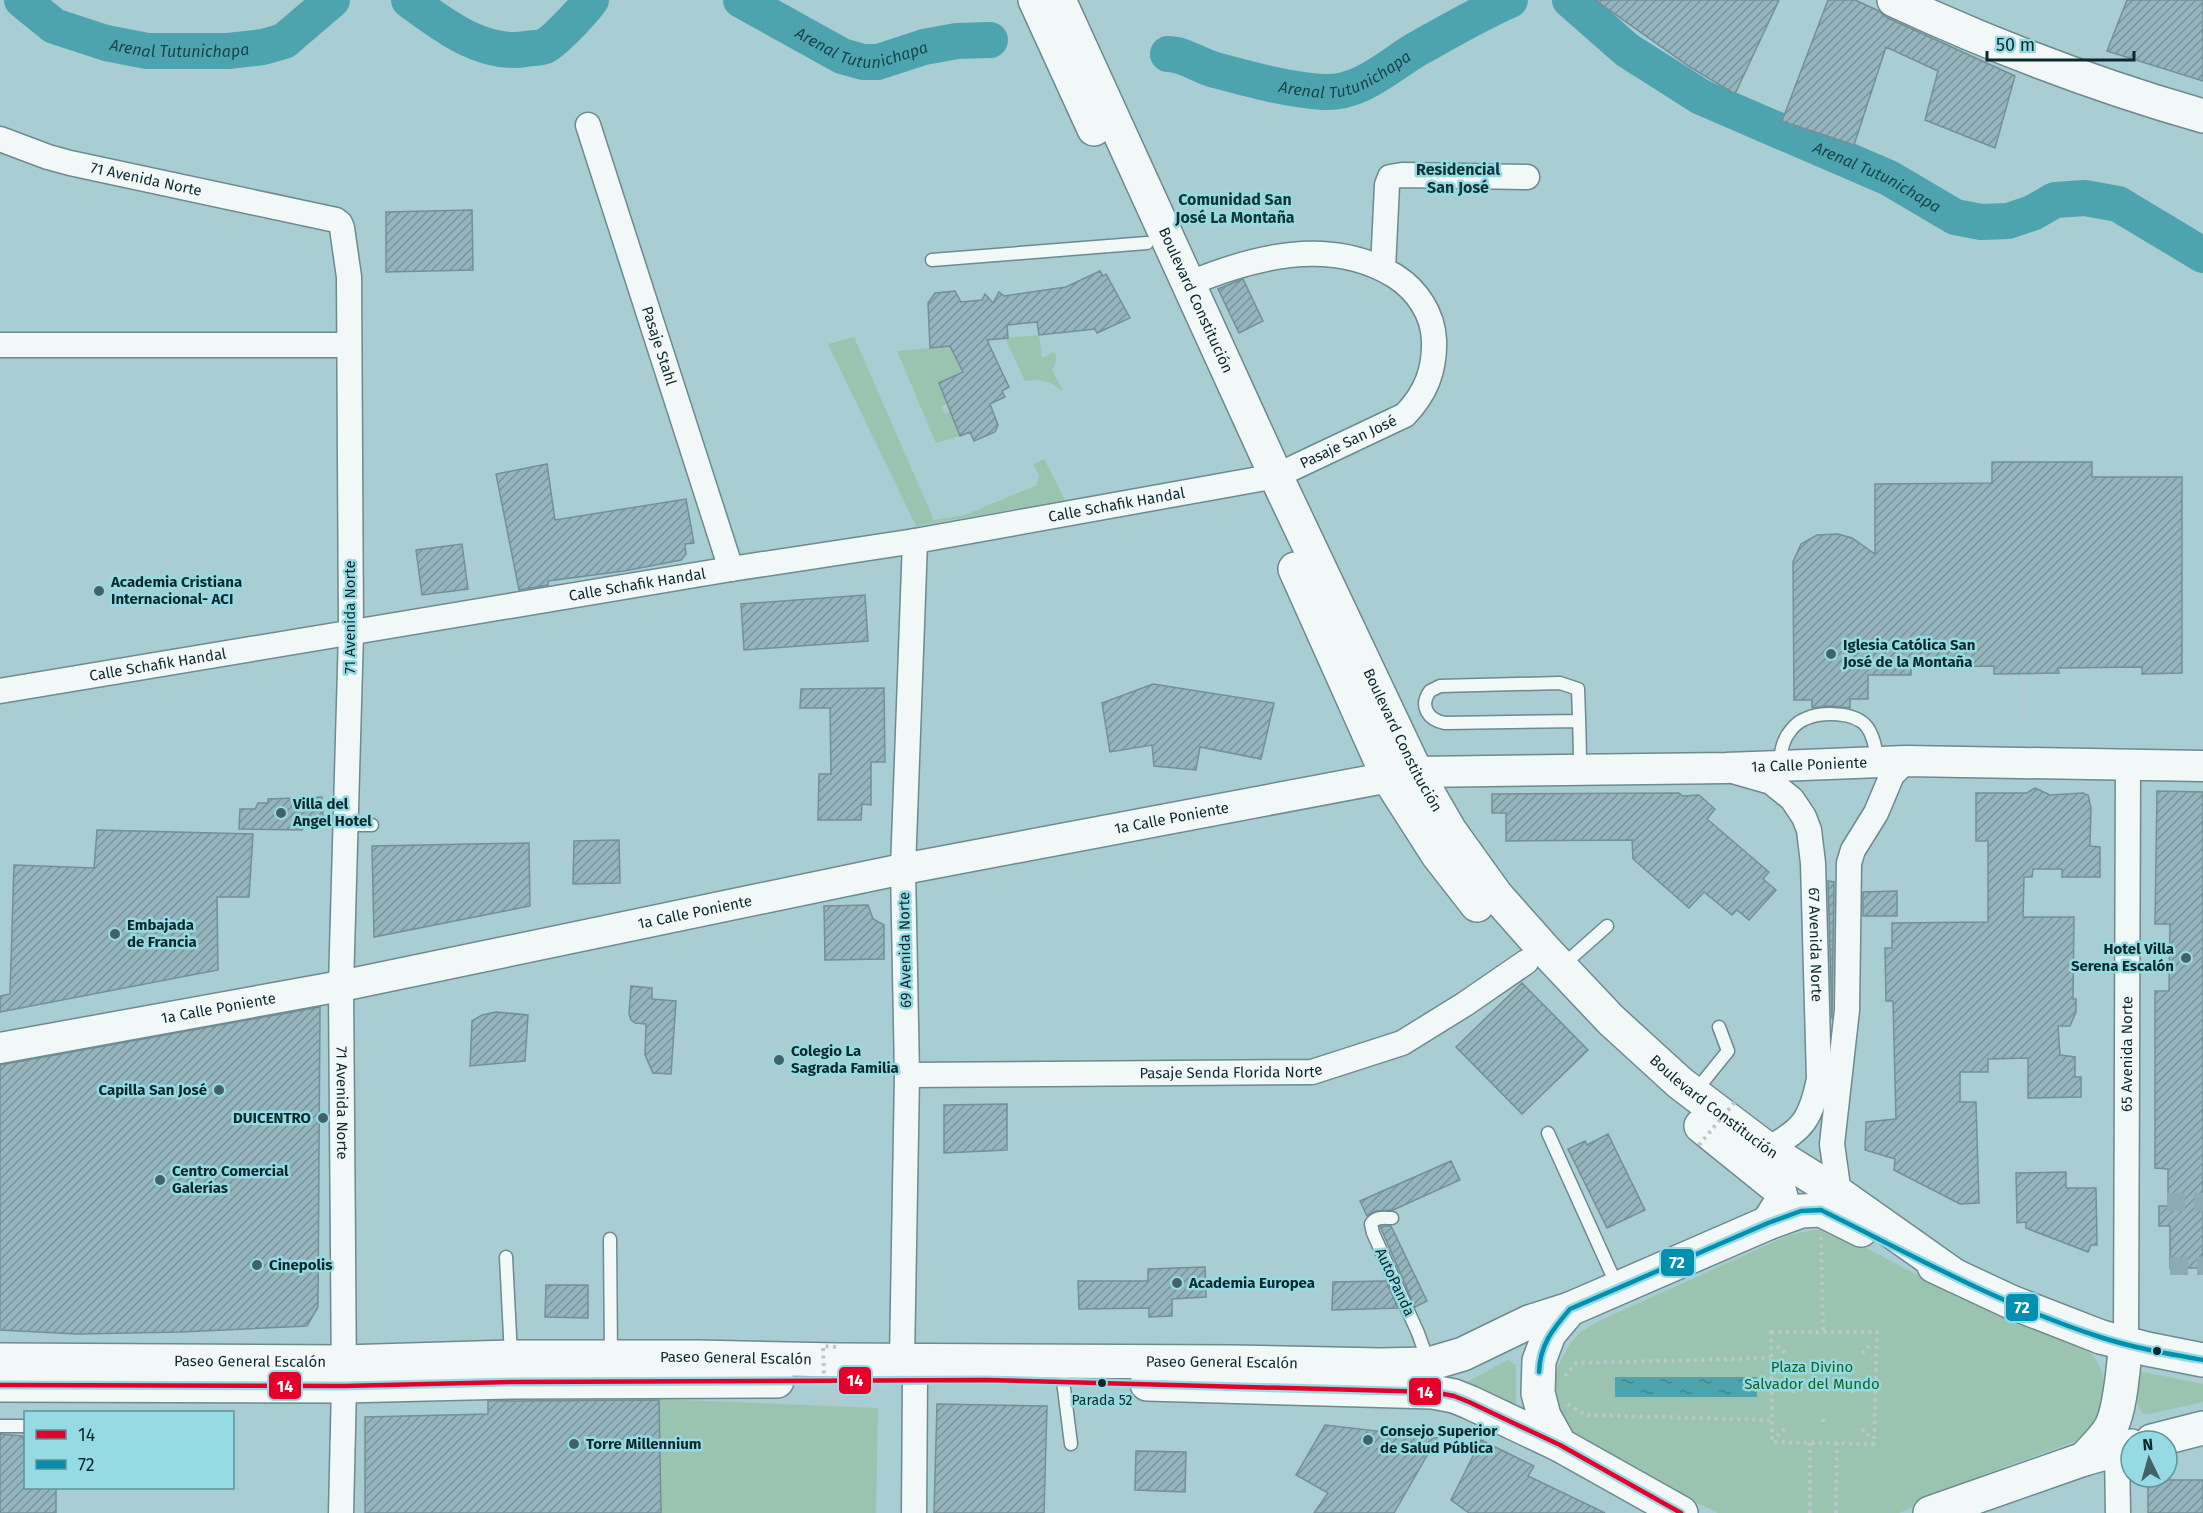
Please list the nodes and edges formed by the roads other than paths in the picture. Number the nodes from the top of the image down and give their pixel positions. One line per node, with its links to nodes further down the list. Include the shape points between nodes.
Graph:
1 (1015, 0): 6 (main road, Boulevard Constitución, via 1026,13)
2 (1035, 0): 6 (main road, Boulevard Constitución)
3 (1059, 0): 6 (main road, Boulevard Constitución)
4 (1894, 0): 8 (main road, via 2033,58)
5 (1943, 0): 7 (main road, via 2060,48)
6 (1064, 20): 12 (main road, Boulevard Constitución); 15 (main road, Boulevard Constitución)
7 (2203, 94)
8 (2203, 116)
9 (588, 125): 20 (street, Pasaje Stahl)
10 (0, 139): 17 (street, 71 Avenida Norte, via 70,163 340,222 347,257)
11 (1527, 177): 14 (street, via 1390,177)
12 (1147, 243): 13 (lane); 18 (main road, Boulevard Constitución)
13 (932, 260)
14 (1383, 269): 15 (street, Pasaje San José, via 1331,255 1290,255 1257,259); 18 (street, Pasaje San José, via 1409,287 1431,320 1434,362 1430,379 1405,415)
15 (1188, 284): 18 (main road, Boulevard Constitución)
16 (0, 345): 17 (street)
17 (349, 345): 21 (street, 71 Avenida Norte)
18 (1265, 478): 19 (street, Calle Schafik Handal); 30 (main road, Boulevard Constitución)
19 (915, 541): 20 (street, Calle Schafik Handal); 33 (street, 69 Avenida Norte)
20 (731, 569): 21 (street, Calle Schafik Handal)
21 (351, 633): 22 (street, Calle Schafik Handal); 31 (street, 71 Avenida Norte)
22 (0, 691)
23 (1579, 721): 23 (lane, via 1578,689 1560,682 1440,686 1430,691 1425,704 1431,718 1445,723); 29 (lane)
24 (1892, 762): 25 (street, 1a Calle Poniente); 25 (lane, via 1867,726 1846,715 1804,719 1784,740); 26 (street, 1a Calle Poniente); 44 (street, 67 Avenida Norte, via 1892,775 1876,813 1852,850 1849,863 1847,1010 1832,1144)
25 (1779, 766): 28 (street, 1a Calle Poniente)
26 (2128, 766): 27 (street, 1a Calle Poniente); 52 (street, 65 Avenida Norte)
27 (2203, 766)
28 (1726, 768): 29 (street, 1a Calle Poniente); 43 (street, 67 Avenida Norte, via 1771,782 1792,799 1809,830 1813,863 1819,1079 1802,1127)
29 (1580, 770): 30 (street, 1a Calle Poniente)
30 (1402, 774): 33 (street, 1a Calle Poniente); 35 (main road, Boulevard Constitución, via 1438,855); 36 (main road, Boulevard Constitución, via 1497,895)
31 (346, 825): 32 (lane); 37 (street, 71 Avenida Norte)
32 (372, 825)
33 (903, 869): 37 (street, 1a Calle Poniente); 40 (street, 69 Avenida Norte)
34 (1607, 926): 36 (lane)
35 (1526, 962): 40 (street, Pasaje Senda Florida Norte, via 1402,1043 1312,1072); 46 (main road, Boulevard Constitución, via 1651,1086 1779,1189 1782,1201)
36 (1561, 967): 41 (main road, Boulevard Constitución, via 1611,1020)
37 (341, 986): 39 (street, 1a Calle Poniente); 59 (street, 71 Avenida Norte)
38 (1719, 1027): 41 (lane, via 1728,1051)
39 (0, 1048)
40 (907, 1075): 58 (street, 69 Avenida Norte)
41 (1694, 1094): 43 (main road, Boulevard Constitución)
42 (1548, 1133): 50 (lane)
43 (1767, 1149): 44 (main road, Boulevard Constitución)
44 (1839, 1194): 49 (main road, Boulevard Constitución)
45 (1392, 1218): 57 (lane, AutoPanda, via 1377,1218 1372,1229)
46 (1768, 1223): 49 (main road, Paseo General Escalón, via 1801,1211 1821,1210); 50 (main road, Paseo General Escalón)
47 (610, 1239): 54 (lane)
48 (506, 1257): 53 (lane)
49 (1955, 1276): 52 (main road, via 2011,1302)
50 (1618, 1288): 51 (main road, Paseo General Escalón)
51 (1570, 1309): 57 (main road, Paseo General Escalón, via 1529,1322 1463,1354); 67 (main road, via 1549,1334 1539,1361 1538,1393 1544,1416)
52 (2113, 1340): 56 (main road); 69 (main road, via 2117,1410 2112,1425)
53 (511, 1357): 54 (main road, Paseo General Escalón); 59 (main road, Paseo General Escalón)
54 (611, 1357): 58 (main road, Paseo General Escalón)
55 (0, 1360): 59 (main road, Paseo General Escalón)
56 (2203, 1360)
57 (1429, 1364): 58 (main road, Paseo General Escalón, via 1231,1362)
58 (909, 1370): 59 (main road, Paseo General Escalón, via 836,1392 656,1381 381,1385); 60 (main road, Paseo General Escalón); 72 (street, 69 Avenida Norte)
59 (343, 1374): 61 (main road, Paseo General Escalón); 71 (street, 71 Avenida Norte)
60 (1063, 1381): 66 (lane); 67 (main road, Paseo General Escalón, via 1433,1392 1469,1402)
61 (0, 1385)
62 (0, 1426): 63 (lane)
63 (24, 1426)
64 (2203, 1428): 65 (main road)
65 (2179, 1434)
66 (1071, 1444)
67 (1560, 1444): 73 (main road, Paseo General Escalón)
68 (2119, 1449): 69 (main road)
69 (2084, 1459): 74 (main road)
70 (2120, 1489): 75 (street)
71 (341, 1513)
72 (914, 1513)
73 (1681, 1513)
74 (1930, 1513)
75 (2118, 1513)

